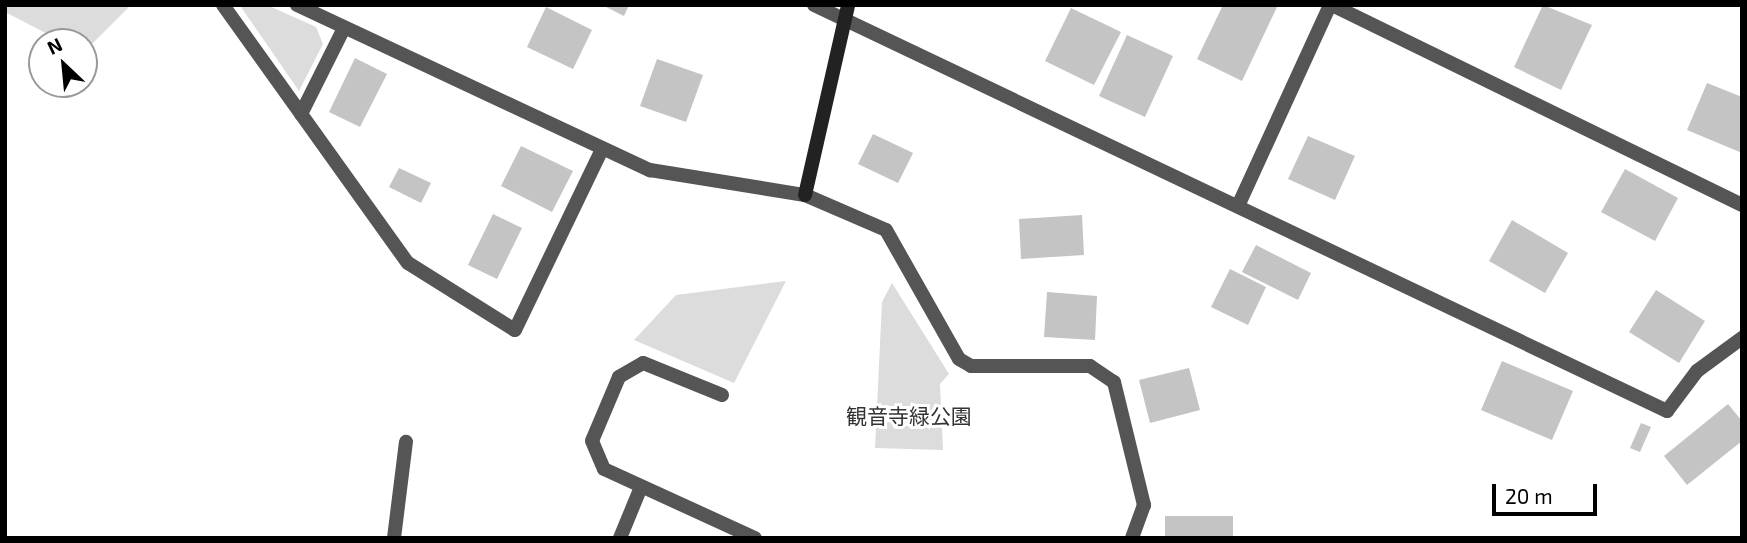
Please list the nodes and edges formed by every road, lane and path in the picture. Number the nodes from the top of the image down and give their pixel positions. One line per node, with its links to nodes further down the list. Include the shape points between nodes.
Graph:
1 (223, 5): 7 (street)
2 (297, 5): 6 (street)
3 (814, 5): 5 (street)
4 (1331, 5): 10 (street); 11 (street)
5 (846, 13): 9 (street); 11 (street)
6 (344, 28): 7 (street); 8 (street)
7 (301, 114): 8 (street, via 408,263 515,330)
8 (601, 151): 9 (street, via 650,170)
9 (805, 195): 19 (street, via 886,230 958,359 971,366 1090,366 1114,382 1144,505)
10 (1742, 205)
11 (1238, 206): 12 (street, via 1667,411 1697,371)
12 (1742, 338)
13 (722, 395): 15 (street, via 643,363 619,377 592,441 604,469)
14 (406, 442): 16 (street)
15 (641, 487): 17 (street); 18 (street)
16 (394, 538)
17 (620, 538)
18 (755, 538)
19 (1132, 538)

